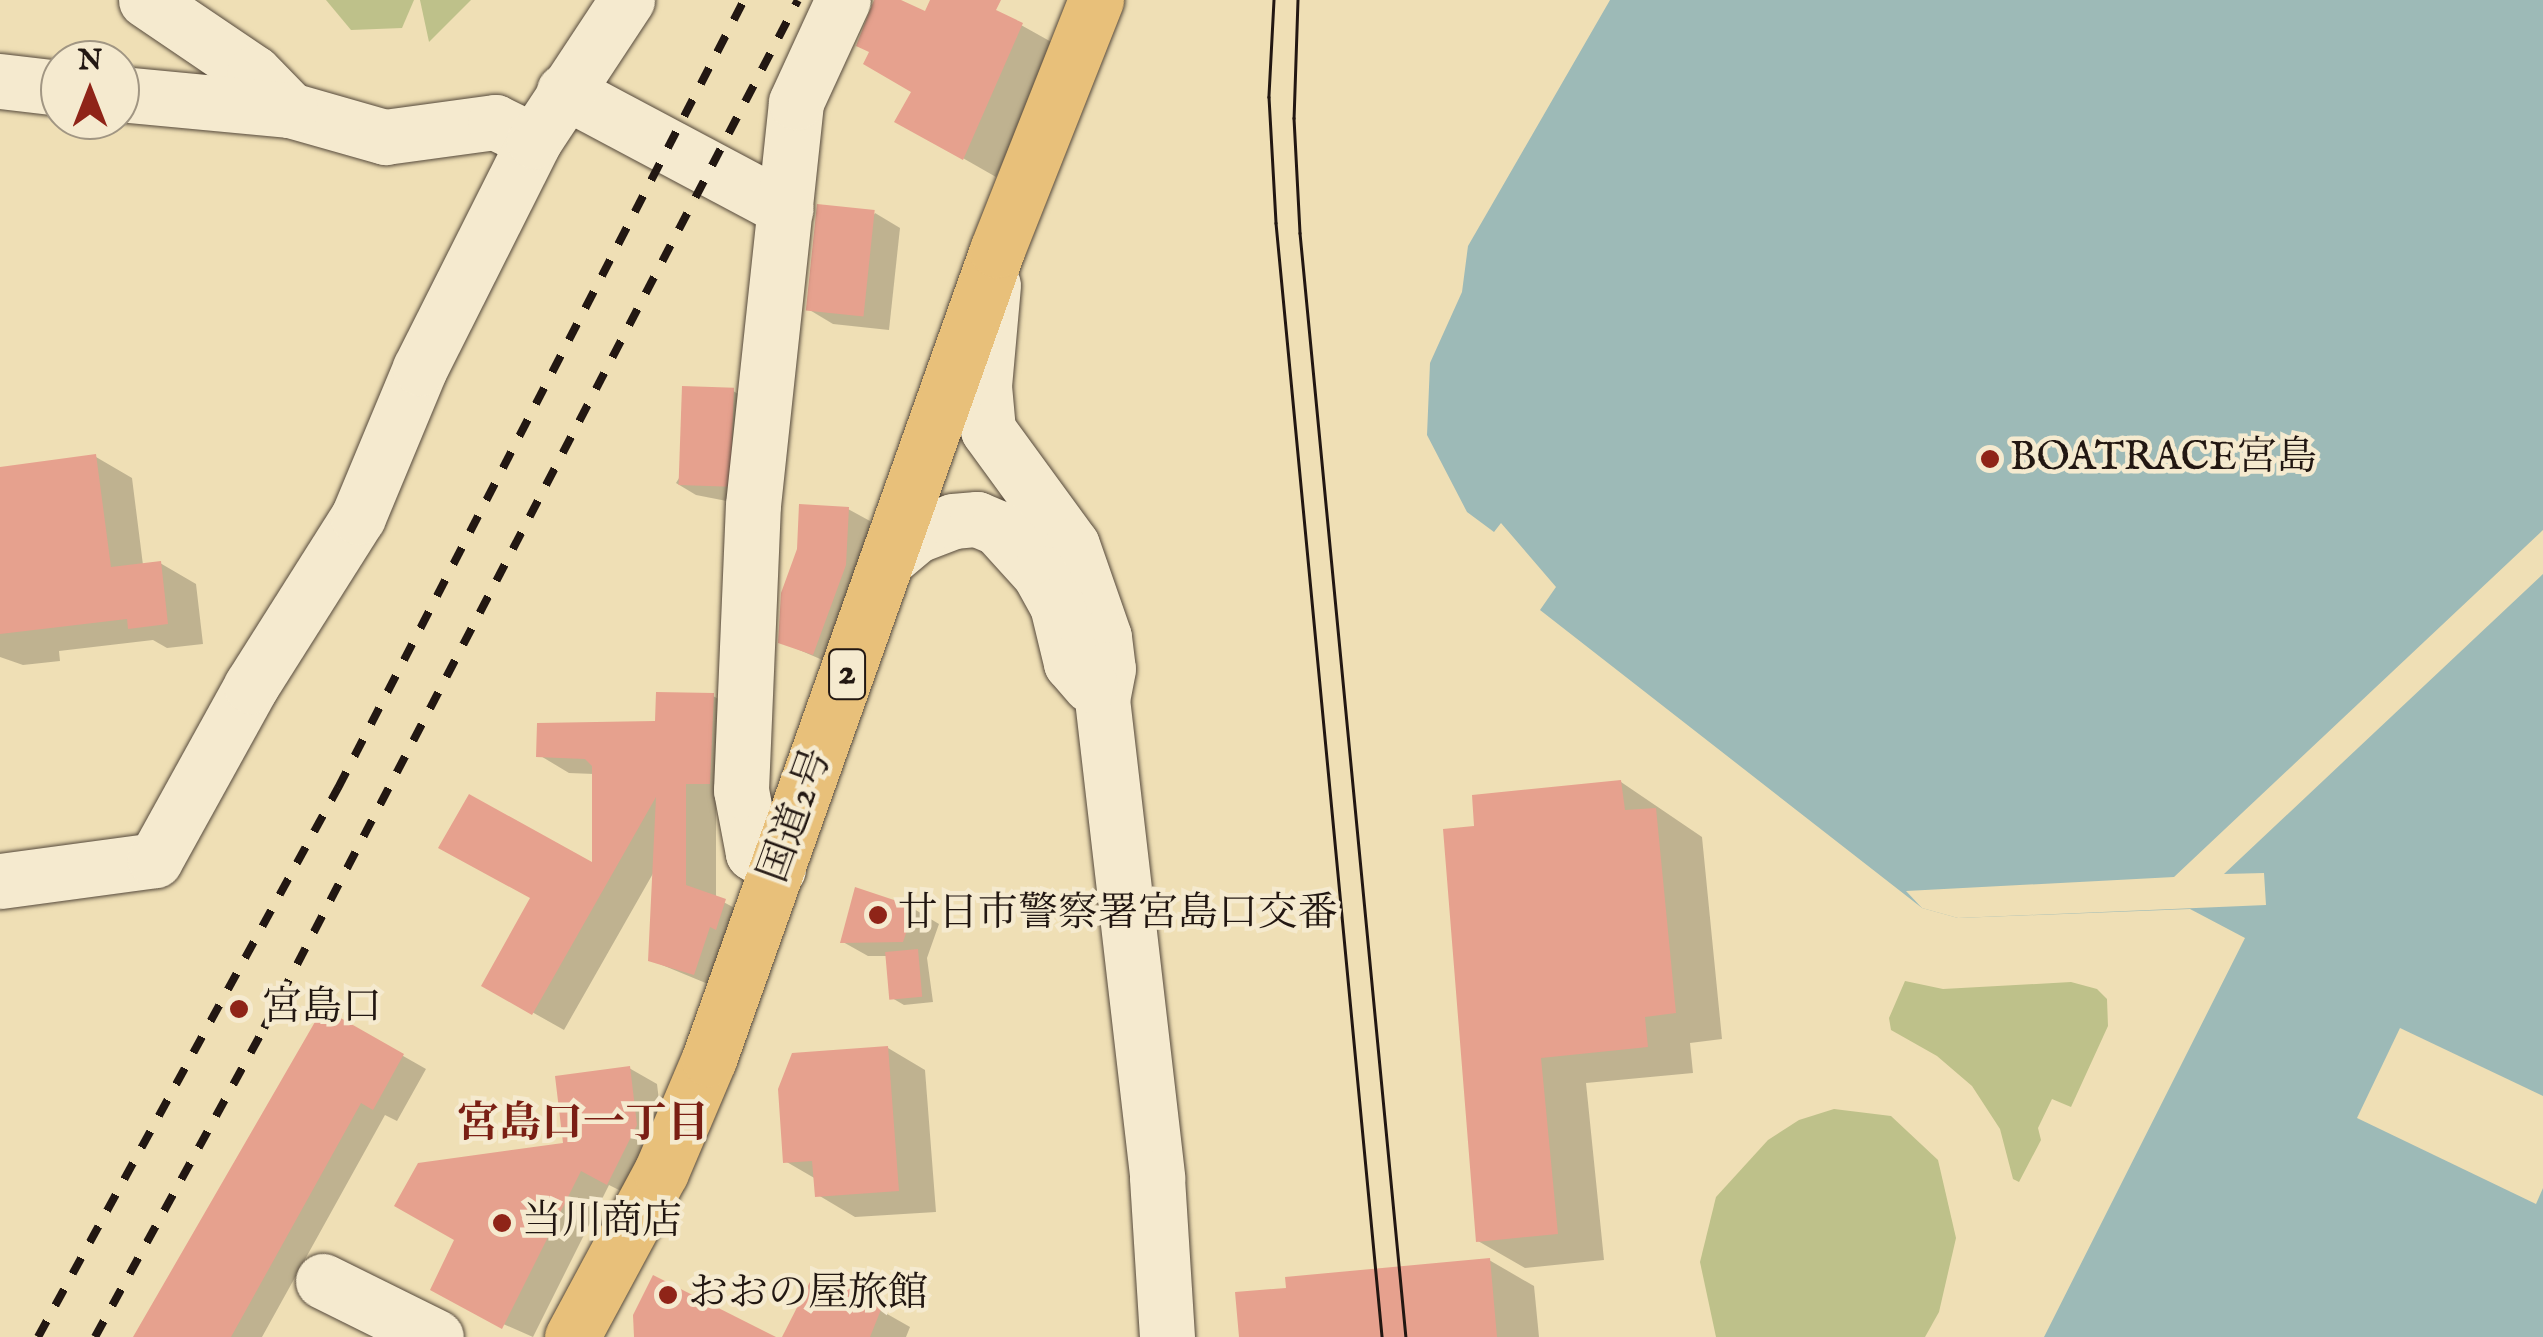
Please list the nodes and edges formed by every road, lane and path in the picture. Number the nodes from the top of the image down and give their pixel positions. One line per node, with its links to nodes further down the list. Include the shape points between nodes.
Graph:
1 (146, 0): 9 (street, via 254,73)
2 (627, 0): 7 (street)
3 (843, 0): 11 (street, via 796,102)
4 (1096, 0): 12 (highway, 国道2号 / 2)
5 (0, 81): 6 (street)
6 (40, 86)
7 (564, 91): 10 (street); 11 (street)
8 (140, 96): 9 (street)
9 (290, 110): 10 (street, via 385,137 494,122)
10 (534, 141): 16 (street, via 428,350 358,517 251,686 155,860)
11 (786, 209): 15 (street, via 753,505 742,790 753,853)
12 (997, 250): 13 (highway, 国道2号 / 2); 14 (street, via 984,386 988,430 1085,573 1104,637 1108,670)
13 (887, 560): 14 (street, via 917,536 953,521 976,519 998,528 1039,573 1057,605 1071,663); 15 (highway, 国道2号 / 2)
14 (1102, 699): 20 (street, via 1156,1168)
15 (778, 869): 19 (highway, 国道2号 / 2, via 687,1115)
16 (0, 881)
17 (322, 1281): 18 (street)
18 (436, 1337)
19 (572, 1337)
20 (1167, 1337)

